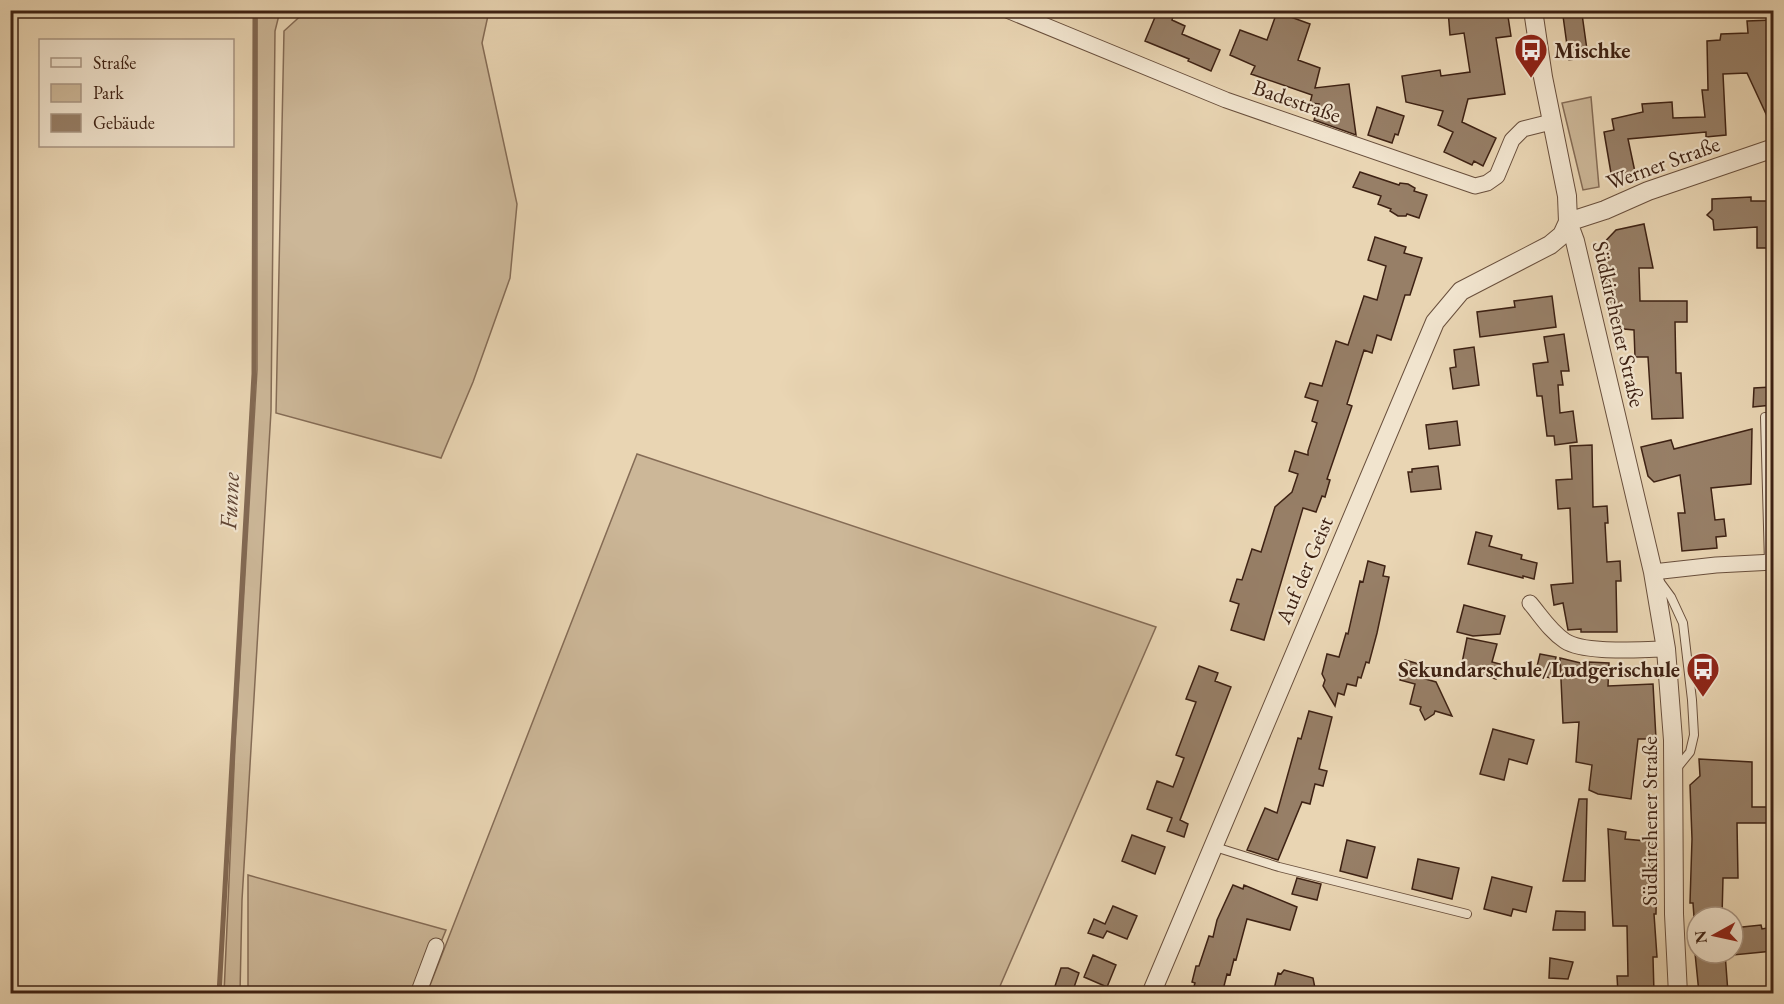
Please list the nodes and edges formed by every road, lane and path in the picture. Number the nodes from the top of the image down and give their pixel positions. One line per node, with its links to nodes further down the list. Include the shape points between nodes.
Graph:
1 (1007, 10): 3 (street, Badestraße, via 1226,100 1475,186 1497,176 1512,140 1523,129)
2 (1533, 10): 3 (street, Südkirchener Straße)
3 (1551, 122): 5 (street, Südkirchener Straße, via 1567,196)
4 (1773, 148): 5 (street, Werner Straße)
5 (1568, 222): 8 (street, Südkirchener Straße); 12 (street, Auf der Geist, via 1562,235 1550,245 1461,291 1435,322)
6 (1765, 417): 7 (lane)
7 (1771, 563): 8 (street)
8 (1653, 572): 10 (street, Südkirchener Straße); 11 (lane, via 1683,623 1692,700 1694,735 1690,752)
9 (1530, 603): 10 (street, via 1566,642 1584,648)
10 (1666, 649): 11 (street, Südkirchener Straße)
11 (1674, 771): 17 (street, Südkirchener Straße)
12 (1213, 846): 13 (lane, via 1279,867); 16 (street, Auf der Geist)
13 (1467, 914)
14 (436, 946): 15 (street)
15 (418, 993)
16 (1154, 993)
17 (1678, 993)

